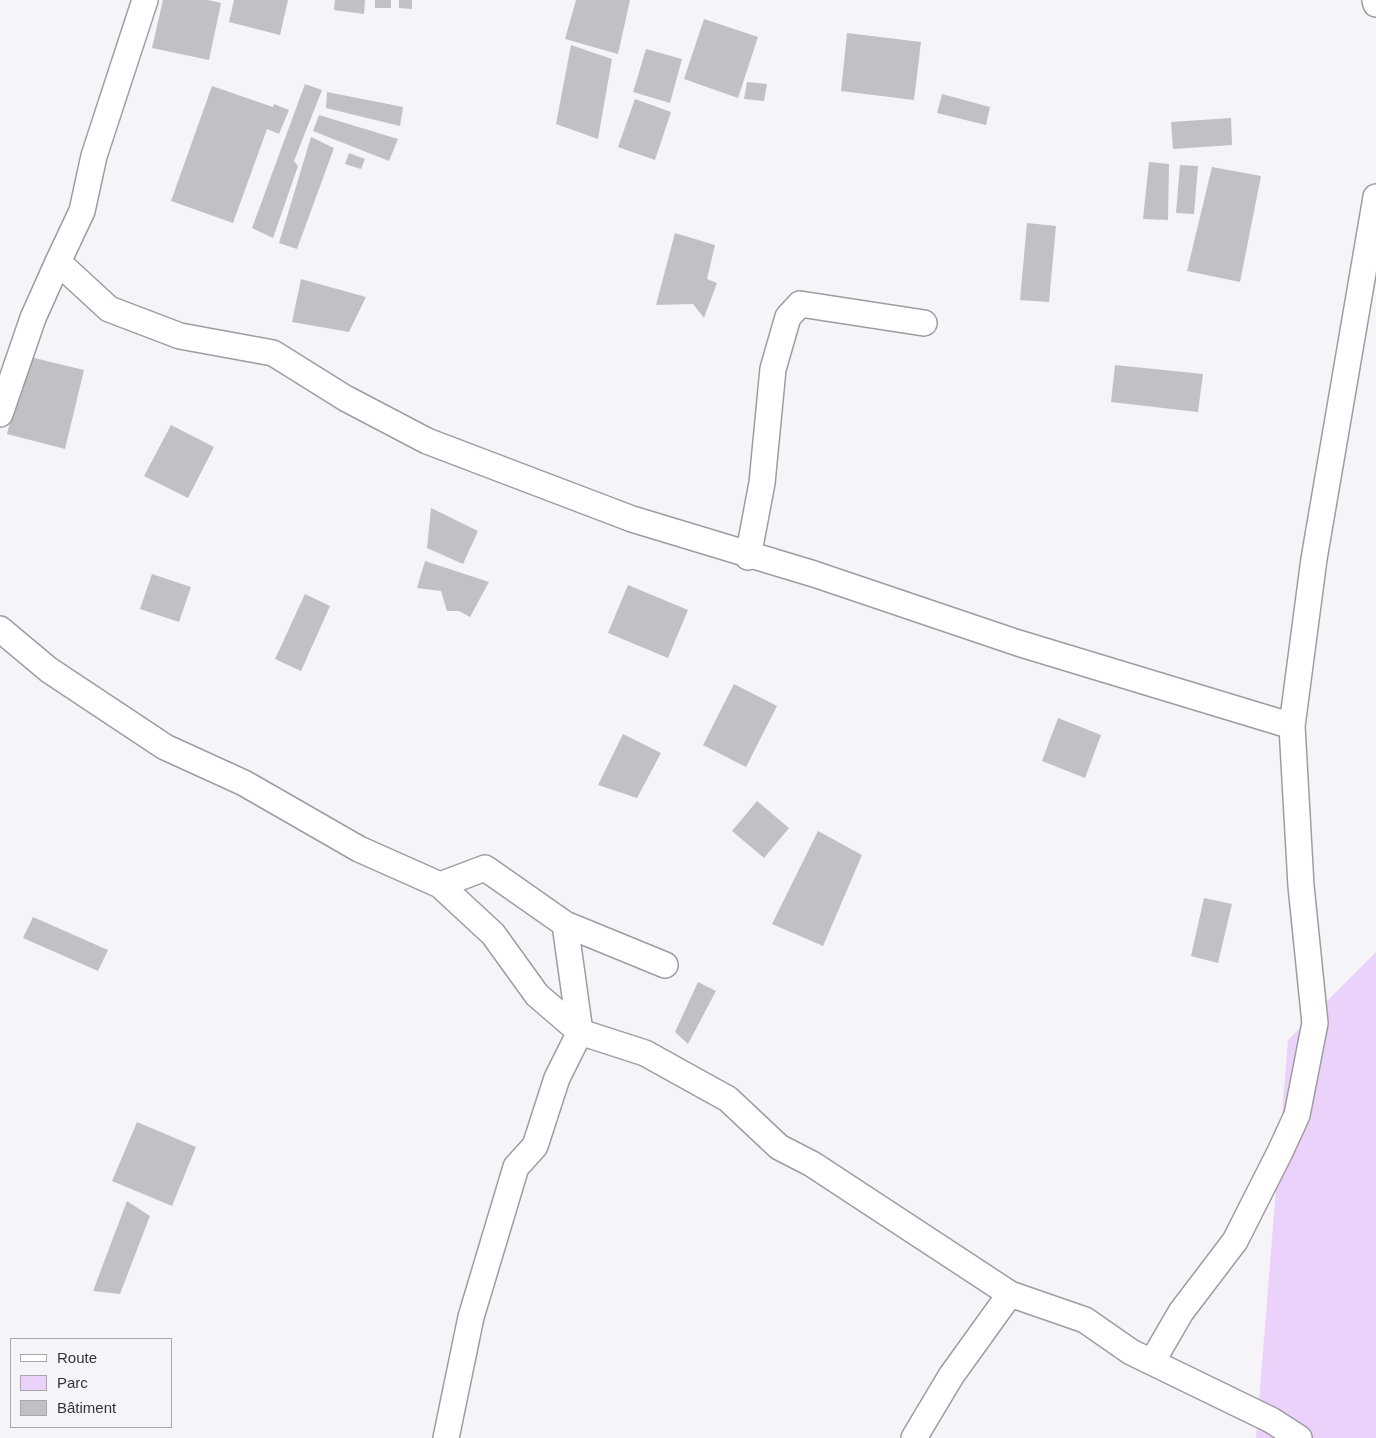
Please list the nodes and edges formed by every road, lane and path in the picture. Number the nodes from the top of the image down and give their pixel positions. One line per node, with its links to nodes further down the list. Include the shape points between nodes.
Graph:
1 (145, 0): 3 (street, via 94,156 82,211)
2 (1376, 197): 8 (street, via 1314,559)
3 (58, 262): 5 (street, via 33,318); 6 (street, via 109,309 180,336 273,353 345,398 427,441 632,519)
4 (924, 323): 6 (street, via 800,304 788,317 773,369 762,484)
5 (0, 414)
6 (749, 556): 8 (street, via 1018,643)
7 (0, 629): 9 (street, via 49,670 165,747 244,783 359,849)
8 (1292, 726): 14 (street, via 1301,886 1315,1023 1297,1115 1235,1241 1181,1312)
9 (440, 885): 10 (street, via 485,868); 12 (street, via 493,934 536,995)
10 (565, 924): 11 (street); 12 (street)
11 (665, 965)
12 (580, 1032): 13 (street, via 645,1054 728,1099 779,1147 812,1164); 15 (street, via 557,1078 535,1146 516,1167 471,1317)
13 (1010, 1294): 14 (street, via 1085,1320 1131,1352); 16 (street, via 951,1376)
14 (1152, 1362): 17 (street, via 1272,1420)
15 (446, 1438)
16 (914, 1438)
17 (1299, 1438)

